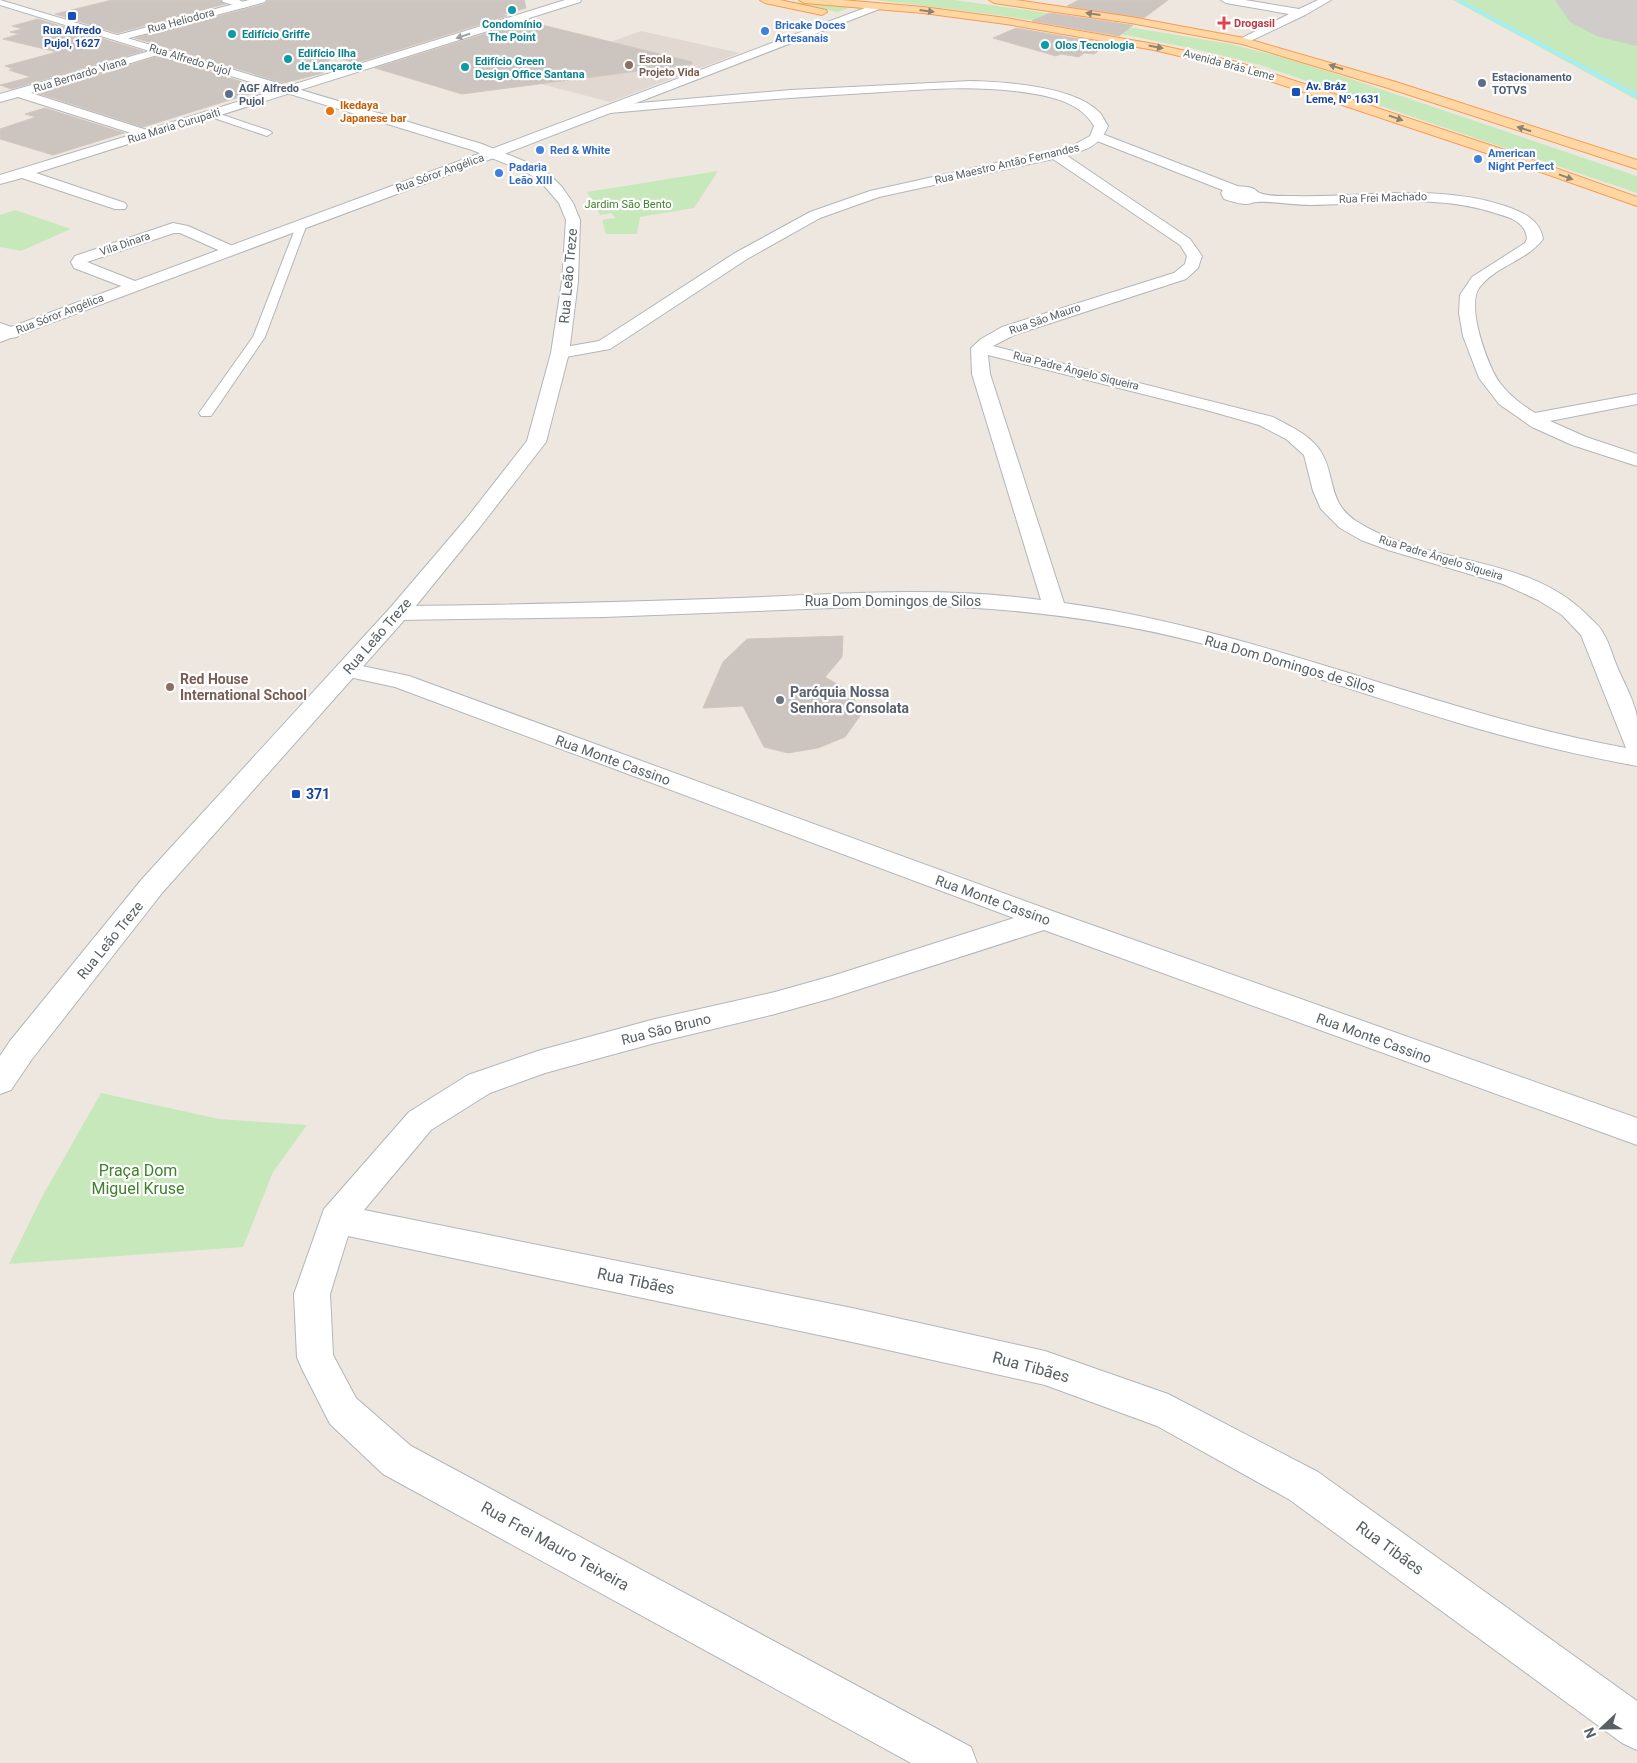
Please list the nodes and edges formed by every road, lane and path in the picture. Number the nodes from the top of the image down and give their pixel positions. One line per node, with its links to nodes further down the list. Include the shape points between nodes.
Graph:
1 (227, 0): 10 (street, Rua Heliodora)
2 (261, 0): 10 (street, Rua Heliodora)
3 (576, 0): 17 (street, Rua Maria Curupaiti, one-way to 17)
4 (765, 0): 13 (main road, via 827,13)
5 (804, 0): 11 (main road, Avenida Brás Leme)
6 (994, 0): 15 (main road, Avenida Brás Leme, one-way to 6)
7 (1226, 0): 12 (street)
8 (1326, 0): 12 (street)
9 (0, 2): 14 (street, Rua Alfredo Pujol)
10 (244, 4): 14 (street, Rua Heliodora)
11 (878, 6): 13 (street, Rua Sóror Angélica); 30 (main road, Avenida Brás Leme, one-way to 30, via 1060,30 1237,66)
12 (1301, 13): 15 (street)
13 (838, 21): 20 (street, Rua Sóror Angélica)
14 (118, 38): 16 (street, Rua Alfredo Pujol)
15 (1244, 41): 27 (main road, Avenida Brás Leme, one-way to 15, via 1383,82)
16 (160, 51): 17 (street, Rua Alfredo Pujol); 18 (street, Rua Bernardo Viana)
17 (289, 90): 21 (street, Rua Maria Curupaiti); 25 (street, Rua Alfredo Pujol)
18 (19, 93): 19 (street, Rua Bernardo Viana); 23 (street)
19 (1, 97)
20 (610, 109): 24 (street, Rua Maestro Antão Fernandes, via 789,94 948,84 990,85 1044,93 1076,103 1099,119 1101,126); 25 (street, Rua Sóror Angélica)
21 (211, 114): 22 (lane); 23 (street, Rua Maria Curupaiti)
22 (267, 133)
23 (148, 134): 28 (street, Rua Maria Curupaiti)
24 (1097, 136): 26 (street, Rua Maestro Antão Fernandes, via 1087,145); 40 (street, Rua Frei Machado, via 1235,190 1228,193 1229,196 1246,200 1255,197 1296,200 1444,196 1498,208 1529,223 1535,232 1530,246 1473,285 1466,310 1470,334 1488,379 1508,402)
25 (494, 153): 32 (street, Rua Sóror Angélica); 37 (street, Rua Leão Treze, via 532,169 544,178 566,202 572,220 570,281)
26 (1056, 154): 36 (street, Rua São Mauro, via 1185,242 1194,252 1195,261 1180,276 1008,331); 37 (street, Rua Maestro Antão Fernandes, via 882,192 822,212 769,239 604,345)
27 (1637, 166)
28 (22, 173): 29 (street, Rua Maria Curupaiti); 31 (street)
29 (0, 180)
30 (1637, 202)
31 (120, 206)
32 (302, 224): 33 (street, Rua Sóror Angélica); 39 (lane, via 259,337)
33 (230, 250): 34 (street, Rua Sóror Angélica); 34 (street, Vila Dinara, via 173,228 78,262)
34 (134, 286): 35 (street, Rua Sóror Angélica)
35 (4, 333)
36 (980, 348): 42 (street, via 981,374); 45 (street, Rua Padre Ângelo Siqueira, via 1213,406 1266,421 1293,434 1312,452 1323,491 1332,508 1347,524 1394,546 1511,579 1570,610 1592,633)
37 (560, 353): 43 (street, Rua Leão Treze, via 536,442)
38 (1637, 399): 40 (street)
39 (206, 413)
40 (1533, 419): 41 (street, Rua Frei Machado, via 1574,440)
41 (1637, 460)
42 (1054, 606): 43 (street, Rua Dom Domingos de Silos, via 918,598 604,610); 46 (street, Rua Dom Domingos de Silos, via 1155,625 1246,649 1531,737)
43 (398, 613): 44 (street, Rua Leão Treze)
44 (348, 670): 47 (street, Rua Monte Cassino, via 400,681); 48 (street, Rua Leão Treze, via 152,886)
45 (1637, 746)
46 (1637, 758)
47 (1045, 919): 49 (street, Rua Monte Cassino); 50 (street, Rua São Bruno, via 832,987 655,1030 541,1062 479,1084 420,1121)
48 (0, 1081)
49 (1637, 1132)
50 (336, 1219): 51 (street, Rua Tibães, via 1045,1368 1168,1412 1304,1486); 52 (street, Rua Frei Mauro Teixeira, via 312,1294 315,1357 343,1411 397,1460)
51 (1637, 1728)
52 (955, 1763)

